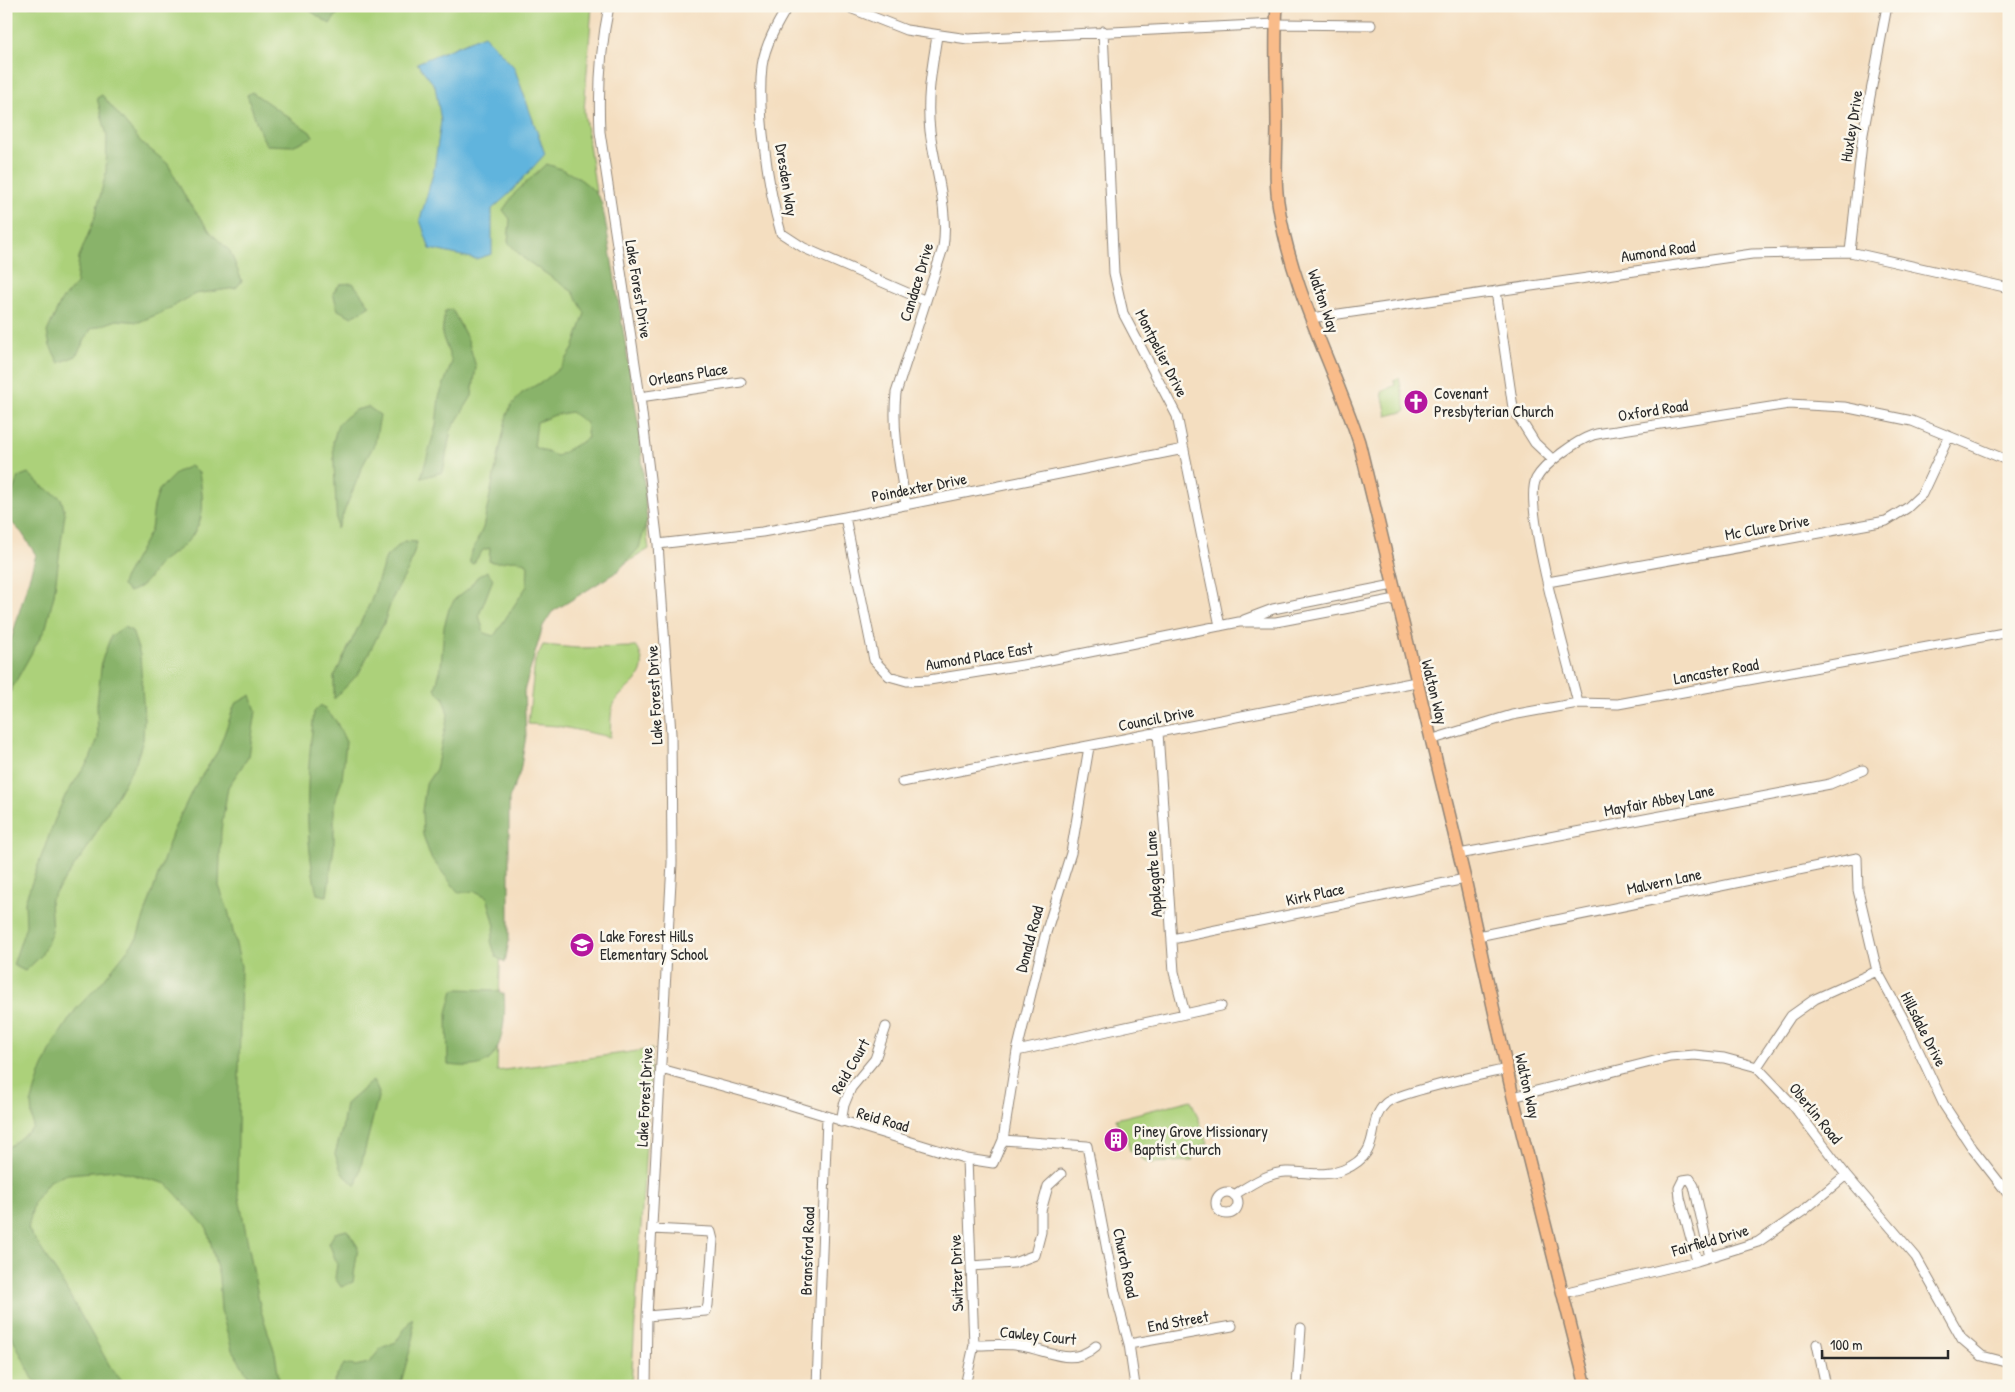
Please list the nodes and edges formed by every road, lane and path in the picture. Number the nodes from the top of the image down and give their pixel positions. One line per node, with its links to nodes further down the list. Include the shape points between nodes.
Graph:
1 (609, 6): 16 (street, Lake Forest Drive, via 598,87 600,132)
2 (788, 6): 13 (street, Dresden Way, via 775,27 762,64 765,141 781,233 804,248)
3 (845, 6): 9 (street, via 906,30)
4 (1277, 6): 6 (main road, Walton Way)
5 (1887, 6): 10 (street, Huxley Drive, via 1863,134)
6 (1276, 24): 7 (street); 8 (street); 14 (main road, Walton Way, via 1275,165 1279,208)
7 (1371, 25)
8 (1103, 31): 9 (street, via 968,39); 18 (street, Montpelier Drive, via 1114,273 1124,313 1177,416)
9 (937, 36): 13 (street, Candace Drive, via 927,97 946,228)
10 (1850, 252): 11 (street, Aumond Road); 12 (street, Aumond Road, via 1752,254)
11 (2009, 288)
12 (1496, 291): 14 (street, Aumond Road); 19 (street, via 1513,408 1535,443)
13 (926, 301): 21 (street, Candace Drive, via 896,393 896,446)
14 (1311, 318): 25 (main road, Walton Way, via 1359,442)
15 (741, 382): 16 (street, Orleans Place)
16 (640, 397): 23 (street, Lake Forest Drive)
17 (1948, 436): 19 (street, Oxford Road, via 1912,421 1873,412 1789,404 1593,435); 20 (street, Oxford Road); 24 (street, Mc Clure Drive, via 1922,494 1907,508 1886,520)
18 (1184, 449): 21 (street, Poindexter Drive); 28 (street, Montpelier Drive)
19 (1553, 460): 24 (street, Oxford Road, via 1536,480 1532,500)
20 (2009, 462)
21 (906, 504): 22 (street, Poindexter Drive)
22 (845, 517): 23 (street, Poindexter Drive, via 762,532); 28 (street, Aumond Place East, via 874,660 889,676 907,681 963,676)
23 (658, 544): 48 (street, Lake Forest Drive, via 669,686 673,801)
24 (1548, 582): 31 (street, Oxford Road)
25 (1393, 585): 26 (main road, Walton Way); 27 (street, Aumond Place East, via 1273,608)
26 (1396, 599): 27 (street, Aumond Place East, via 1276,622); 30 (main road, Walton Way)
27 (1239, 622): 28 (street, Aumond Place East)
28 (1220, 626)
29 (2009, 632): 31 (street, Lancaster Road, via 1618,704)
30 (1416, 682): 32 (street, Council Drive); 33 (main road, Walton Way)
31 (1578, 703): 33 (street, Lancaster Road, via 1512,715)
32 (1158, 732): 34 (street, Council Drive); 41 (street, Applegate Lane)
33 (1430, 740): 37 (main road, Walton Way)
34 (1089, 747): 36 (street, Council Drive, via 1011,759); 46 (street, Donald Road, via 1071,853 1045,936)
35 (1864, 770): 37 (street, Mayfair Abbey Lane, via 1830,784)
36 (902, 782)
37 (1459, 854): 39 (main road, Walton Way)
38 (1857, 858): 40 (street, Malvern Lane); 42 (street, Hillsdale Drive, via 1863,914)
39 (1465, 879): 40 (main road, Walton Way); 41 (street, Kirk Place)
40 (1478, 936): 49 (main road, Walton Way)
41 (1172, 939): 44 (street, Applegate Lane, via 1174,972)
42 (1877, 971): 47 (street, via 1815,999 1791,1016); 58 (street, Hillsdale Drive, via 1944,1105)
43 (1221, 1006): 44 (street)
44 (1185, 1014): 46 (street)
45 (886, 1026): 52 (street, Reid Court, via 875,1059 851,1088)
46 (1017, 1051): 53 (street, Donald Road)
47 (1757, 1067): 50 (street, via 1709,1056 1670,1057); 56 (street, Oberlin Road, via 1792,1104)
48 (661, 1069): 51 (street, Reid Road); 59 (street, Lake Forest Drive)
49 (1507, 1069): 50 (main road, Walton Way); 57 (street, via 1446,1083 1386,1102 1379,1113 1371,1147 1361,1160 1341,1171 1322,1175 1278,1173 1262,1178)
50 (1513, 1096): 63 (main road, Walton Way)
51 (827, 1118): 52 (street, Reid Road); 73 (street, Bransford Road)
52 (841, 1122): 54 (street, Reid Road)
53 (1003, 1140): 54 (street, Reid Road, via 993,1163); 67 (street, Church Road, via 1087,1146 1115,1292)
54 (967, 1158): 62 (street, Switzer Drive)
55 (1061, 1174): 62 (street, via 1048,1186 1035,1255 1014,1263)
56 (1846, 1175): 60 (street, Fairfield Drive, via 1758,1242); 71 (street, Oberlin Road, via 1916,1257 1962,1339 1982,1356)
57 (1234, 1195)
58 (2009, 1195)
59 (652, 1229): 64 (street, Lake Forest Drive); 64 (street, via 711,1232 713,1240 706,1311)
60 (1710, 1257): 61 (street, Fairfield Drive); 61 (street, via 1694,1186 1690,1179 1683,1180 1679,1188 1680,1198)
61 (1697, 1261): 63 (street, Fairfield Drive)
62 (971, 1266): 69 (street, Switzer Drive)
63 (1562, 1293): 77 (main road, Walton Way)
64 (646, 1316): 72 (street, Lake Forest Drive)
65 (1232, 1326): 67 (street, End Street)
66 (1301, 1328): 76 (street)
67 (1129, 1344): 75 (street, Church Road)
68 (1817, 1344): 78 (street)
69 (974, 1345): 70 (street, Cawley Court, via 1023,1346 1046,1354 1071,1357 1086,1355); 74 (street, Switzer Drive)
70 (1096, 1346)
71 (2009, 1363)
72 (646, 1386)
73 (817, 1386)
74 (965, 1386)
75 (1135, 1386)
76 (1297, 1386)
77 (1586, 1386)
78 (1826, 1386)

